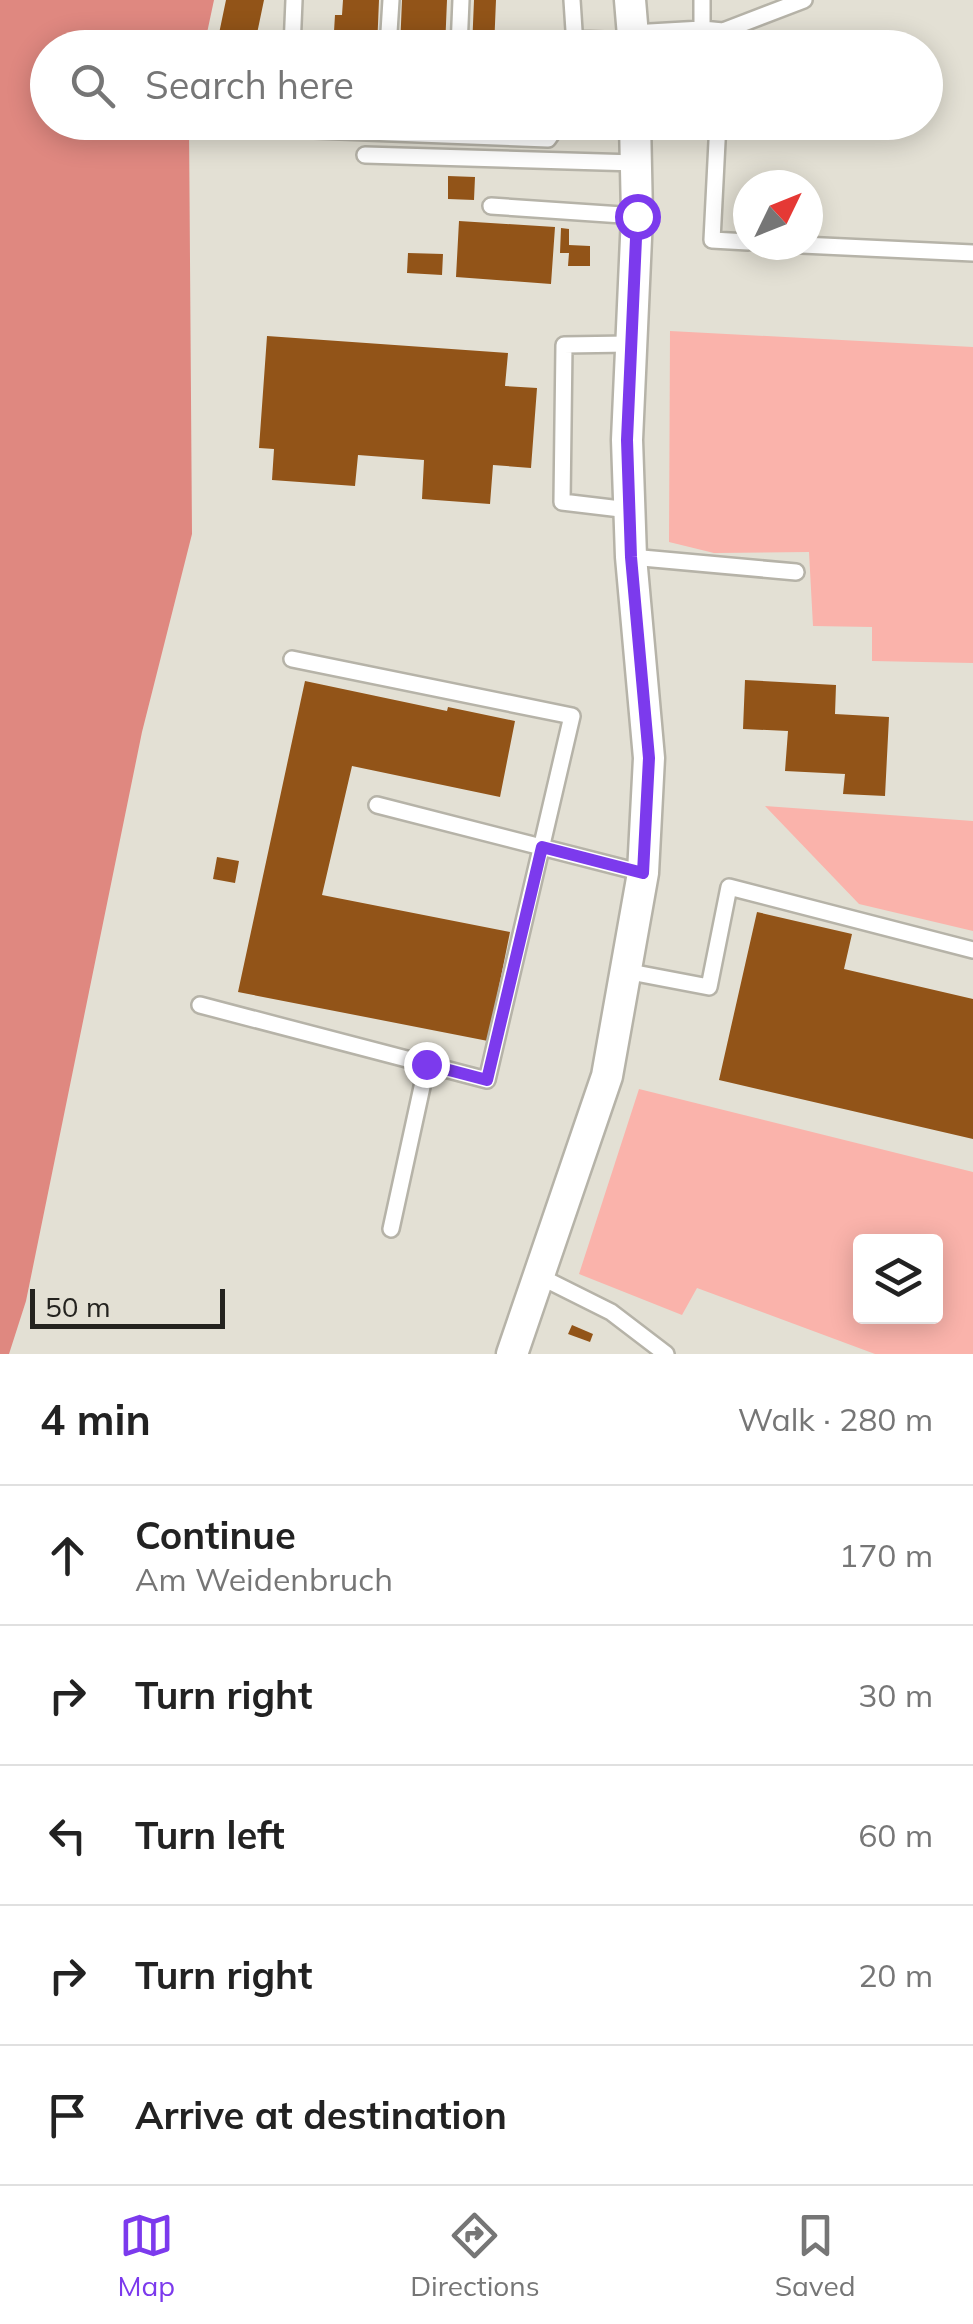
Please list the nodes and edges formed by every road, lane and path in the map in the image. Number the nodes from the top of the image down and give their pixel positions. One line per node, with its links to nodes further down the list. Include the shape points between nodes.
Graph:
1 (294, 0): 9 (lane)
2 (391, 0): 10 (lane)
3 (461, 0): 11 (lane)
4 (572, 0): 12 (lane)
5 (630, 0): 13 (street)
6 (702, 0): 8 (lane)
7 (804, 0): 16 (lane)
8 (702, 28): 14 (lane); 15 (lane)
9 (293, 30)
10 (389, 30)
11 (460, 30)
12 (574, 30)
13 (632, 30)
14 (690, 30)
15 (706, 30)
16 (741, 30)
17 (635, 140): 20 (street)
18 (717, 140): 23 (lane, via 712,240)
19 (365, 155): 20 (lane)
20 (636, 163): 22 (street)
21 (490, 206): 22 (lane)
22 (637, 216): 26 (street)
23 (733, 241)
24 (823, 246): 25 (lane)
25 (973, 254)
26 (629, 344): 27 (street); 27 (lane, via 564,344 562,502)
27 (629, 510): 28 (street)
28 (631, 557): 29 (lane); 33 (street, via 649,758)
29 (796, 572)
30 (292, 659): 32 (lane, via 572,716)
31 (377, 805): 32 (lane)
32 (542, 847): 33 (lane); 37 (lane, via 487,1080)
33 (643, 873): 35 (street)
34 (973, 950): 35 (lane, via 729,887 709,987)
35 (625, 970): 39 (street, via 607,1076)
36 (200, 1005): 37 (lane)
37 (426, 1064): 38 (lane)
38 (391, 1229)
39 (538, 1276): 40 (street); 41 (lane, via 611,1312)
40 (512, 1354)
41 (666, 1354)

